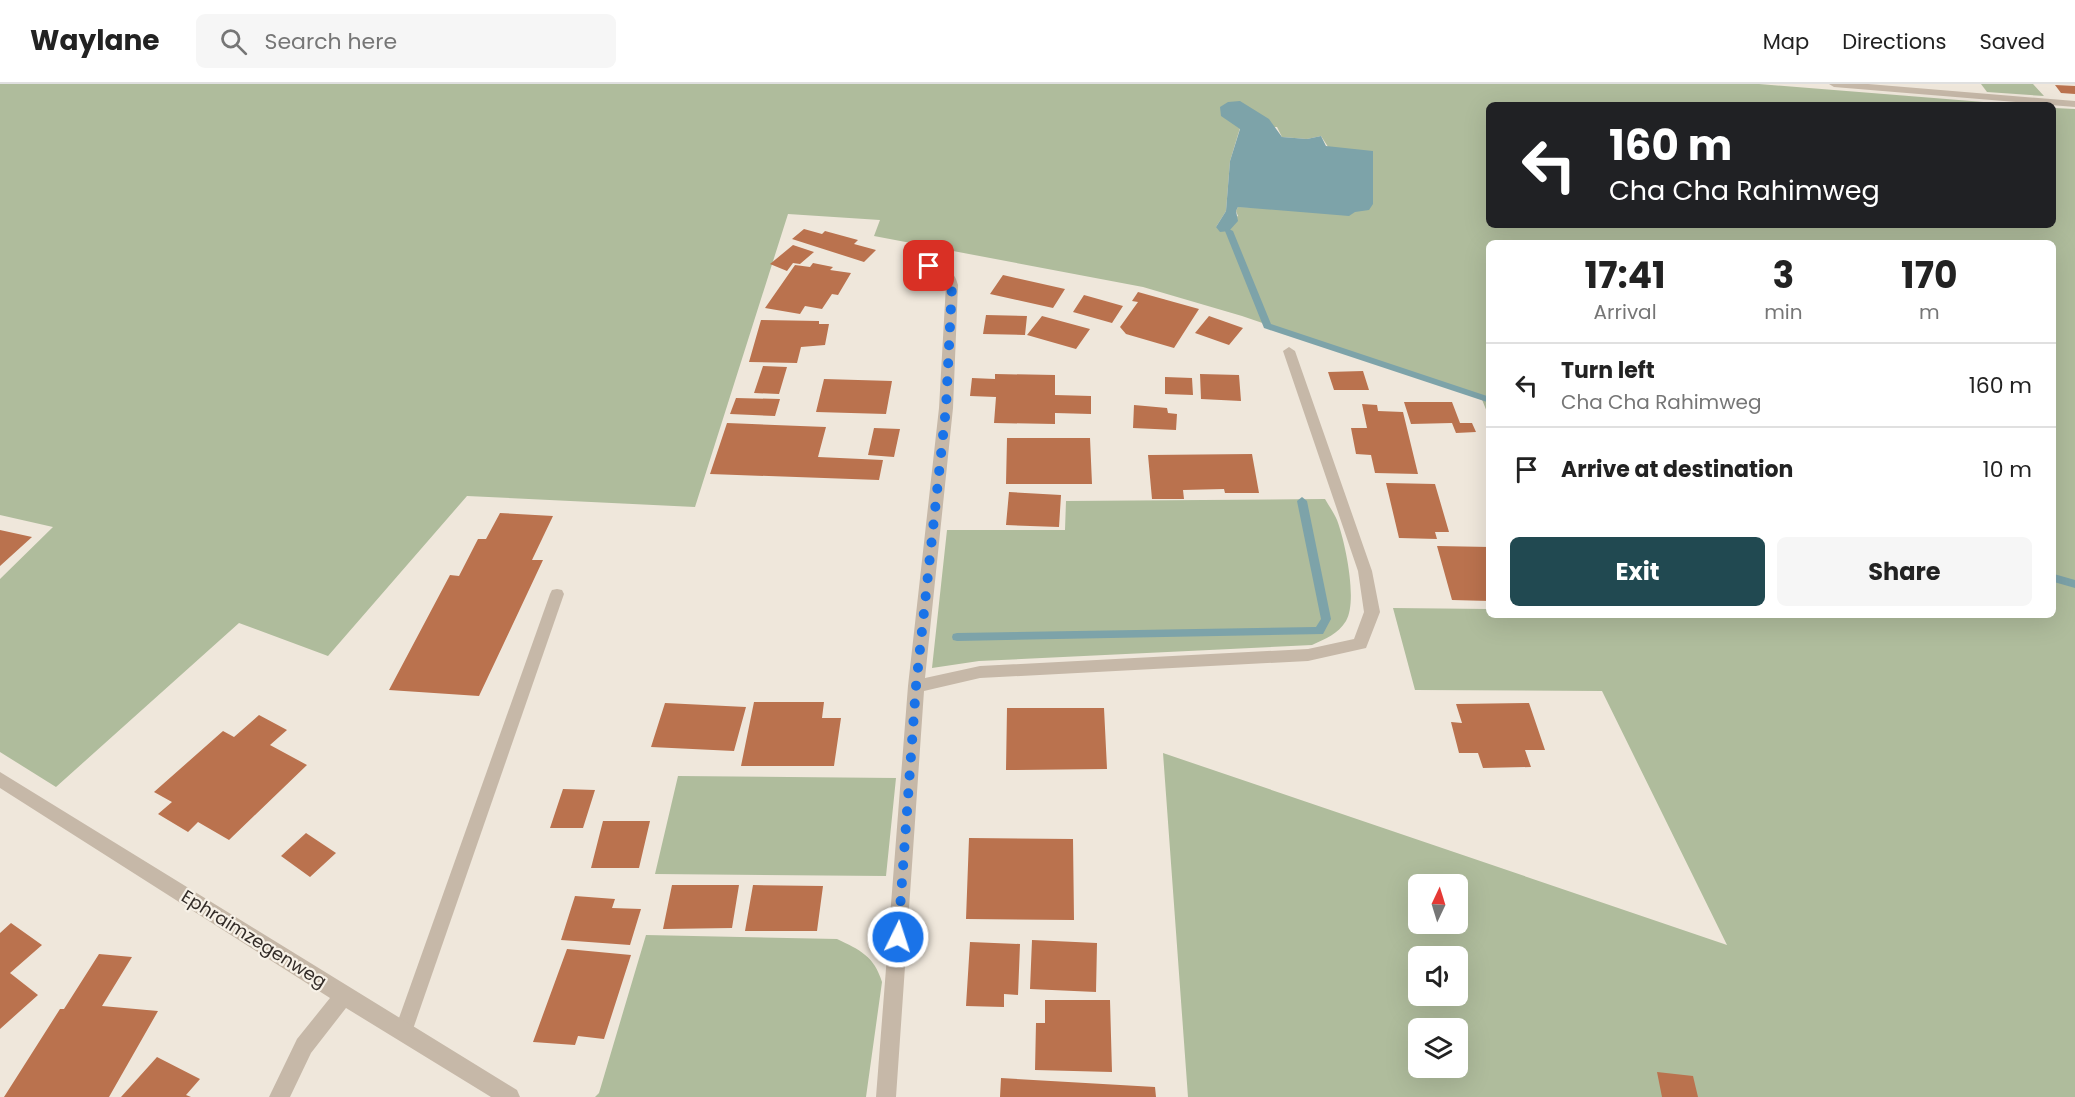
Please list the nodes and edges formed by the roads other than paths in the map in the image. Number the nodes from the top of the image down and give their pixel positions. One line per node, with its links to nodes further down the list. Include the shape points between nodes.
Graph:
1 (1834, 84): 2 (street)
2 (2051, 102)
3 (2056, 102): 4 (street)
4 (2075, 104)
5 (929, 266): 8 (street, via 945,270 952,285 946,408)
6 (1289, 351): 8 (street, via 1365,571 1372,612 1360,644 1308,655 980,672)
7 (557, 594): 11 (lane)
8 (916, 686): 14 (street)
9 (0, 779): 10 (street, Ephraimzegenweg)
10 (344, 996): 11 (street, Ephraimzegenweg); 12 (street, via 304,1046)
11 (402, 1032): 13 (street, Ephraimzegenweg)
12 (279, 1097)
13 (510, 1097)
14 (886, 1097)

